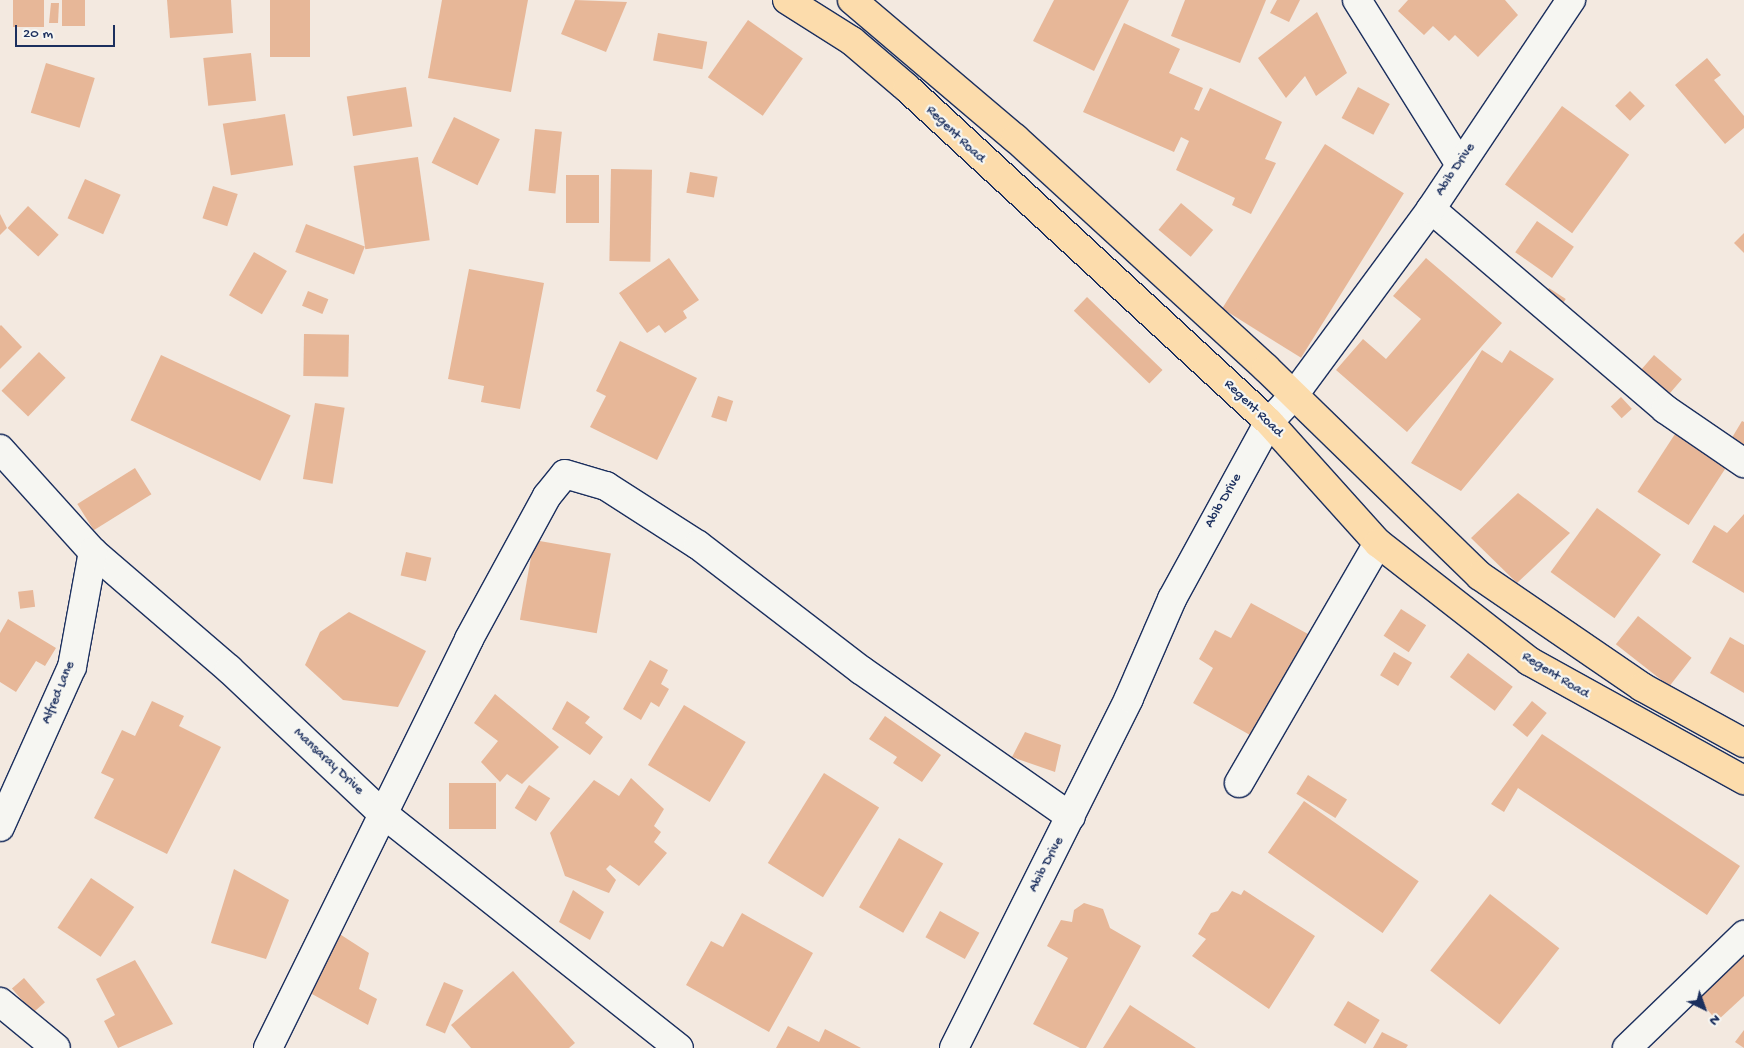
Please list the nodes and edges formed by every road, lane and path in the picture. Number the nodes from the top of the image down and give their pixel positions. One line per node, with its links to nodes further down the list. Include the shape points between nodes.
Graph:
1 (787, 0): 8 (main road, Regent Road, via 852,42 906,88)
2 (852, 0): 7 (main road, via 1015,138)
3 (1356, 0): 5 (street)
4 (1571, 0): 5 (street, Abib Drive)
5 (1459, 163): 6 (street, Abib Drive)
6 (1431, 209): 7 (street, Abib Drive); 10 (street, via 1665,409)
7 (1294, 396): 8 (street, Abib Drive); 13 (main road, via 1480,576 1642,687)
8 (1269, 422): 11 (main road, Regent Road); 17 (street, Abib Drive, via 1184,574)
9 (0, 449): 12 (street, Mansaray Drive)
10 (1744, 463)
11 (1378, 543): 14 (main road, Regent Road, via 1529,661); 15 (street)
12 (93, 552): 16 (street, Mansaray Drive, via 229,669); 18 (street, Alfred Lane, via 72,667)
13 (1744, 743)
14 (1744, 780)
15 (1239, 783)
16 (381, 812): 17 (street, via 547,496 558,479 572,472 606,486 698,545 861,670); 22 (street); 23 (street, Mansaray Drive)
17 (1071, 817): 24 (street, Abib Drive)
18 (0, 827)
19 (1744, 935): 25 (street)
20 (0, 1002): 21 (street)
21 (56, 1048)
22 (268, 1048)
23 (679, 1048)
24 (954, 1048)
25 (1627, 1048)

